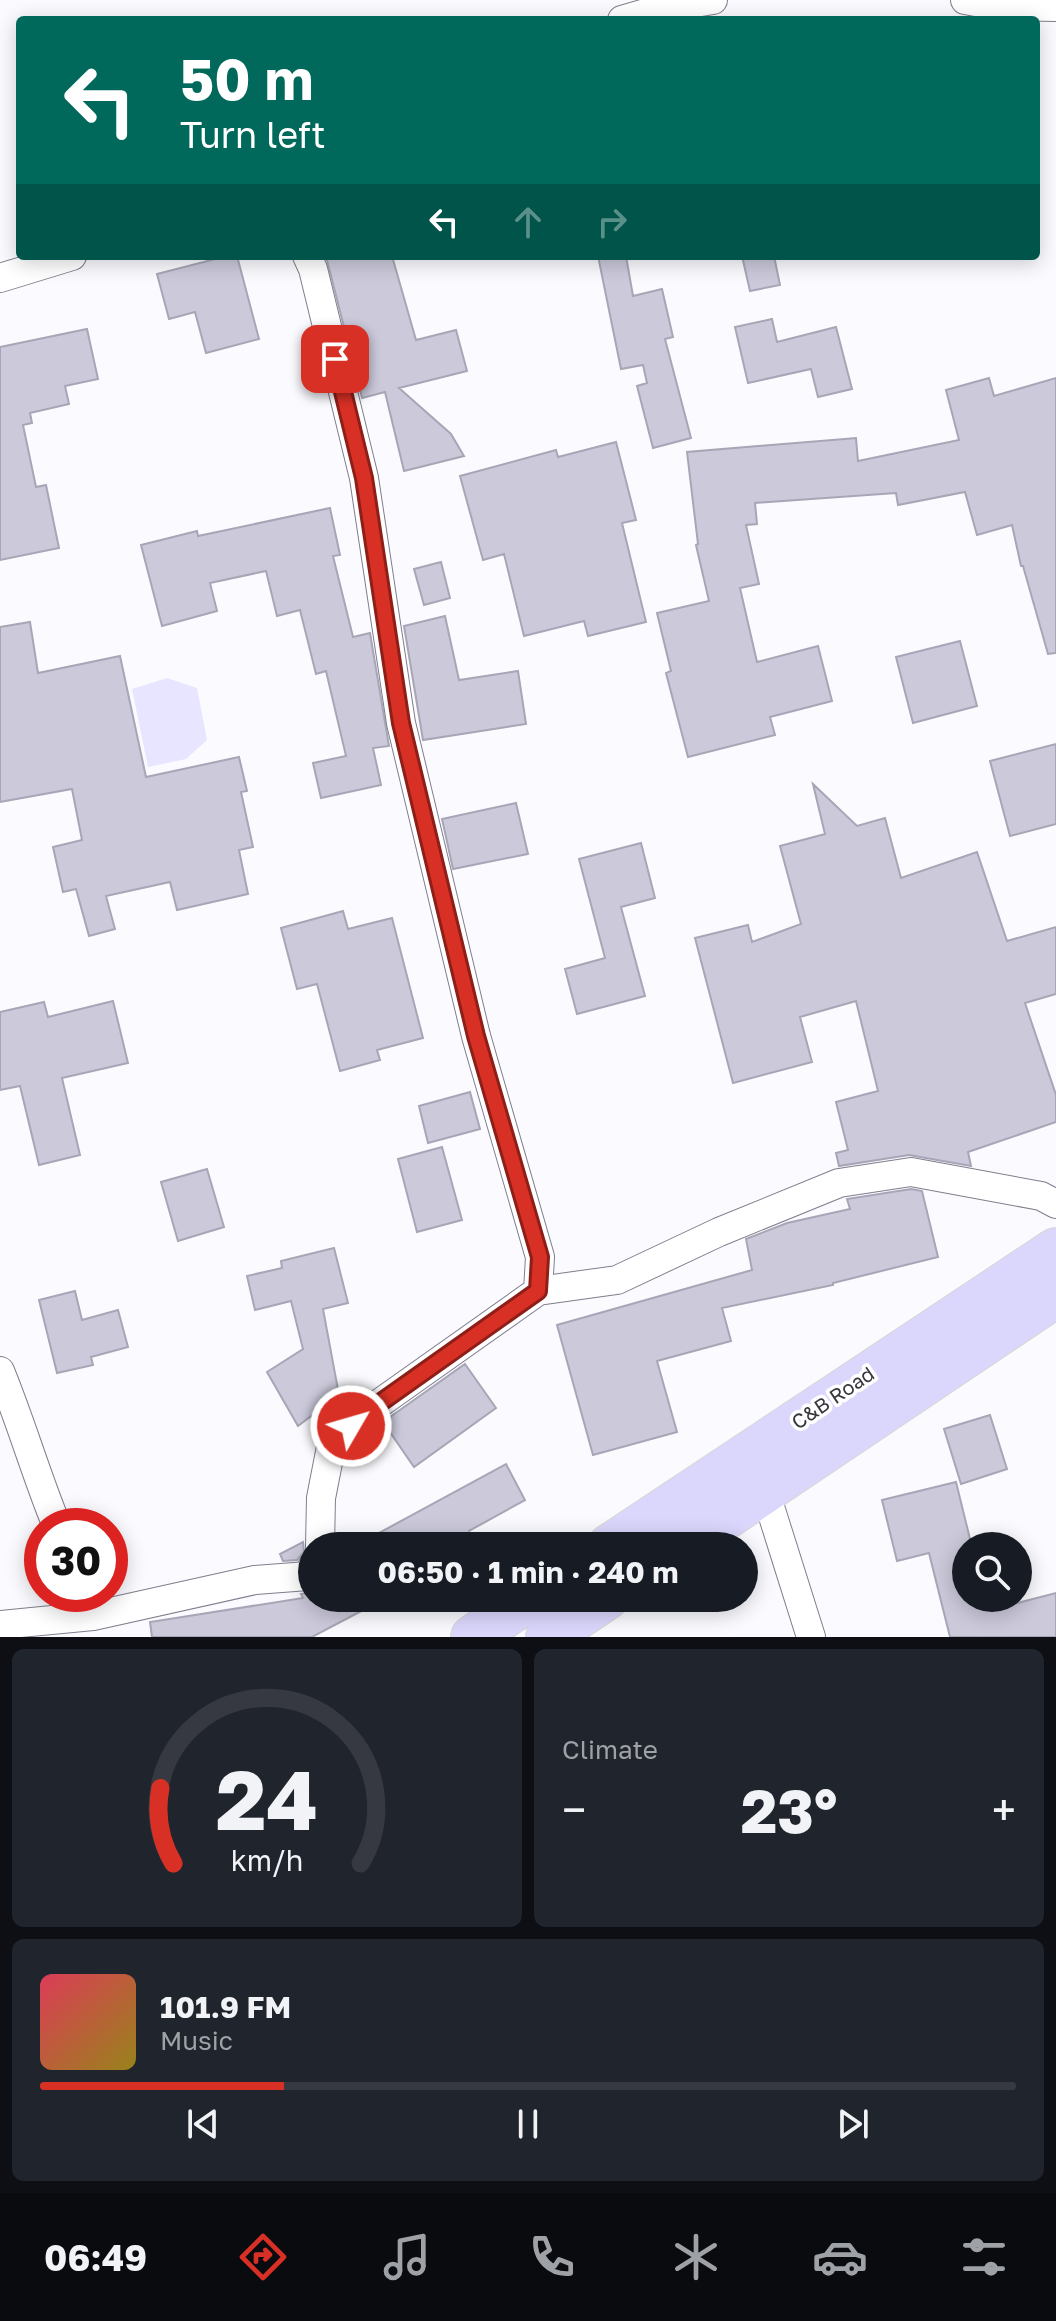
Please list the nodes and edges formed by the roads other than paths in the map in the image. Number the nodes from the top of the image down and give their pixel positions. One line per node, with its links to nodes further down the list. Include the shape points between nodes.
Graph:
1 (713, 0): 4 (street)
2 (965, 0): 3 (street)
3 (1056, 7)
4 (635, 16)
5 (59, 260): 7 (street)
6 (309, 260): 10 (street, via 364,478 401,723 476,1036 540,1257)
7 (0, 278)
8 (1056, 1204): 10 (street, via 1041,1196 911,1172 839,1183 617,1280)
9 (1056, 1250): 16 (highway, C&B Road)
10 (538, 1291): 15 (street, via 332,1442)
11 (1056, 1295): 13 (highway, C&B Road)
12 (0, 1371): 14 (street)
13 (765, 1491): 17 (highway, C&B Road); 26 (street)
14 (50, 1508)
15 (320, 1532)
16 (631, 1532)
17 (704, 1532)
18 (298, 1577): 19 (street)
19 (128, 1599)
20 (58, 1612): 23 (street)
21 (510, 1612): 24 (highway)
22 (585, 1612): 25 (highway)
23 (0, 1625)
24 (473, 1637)
25 (548, 1637)
26 (811, 1637)

